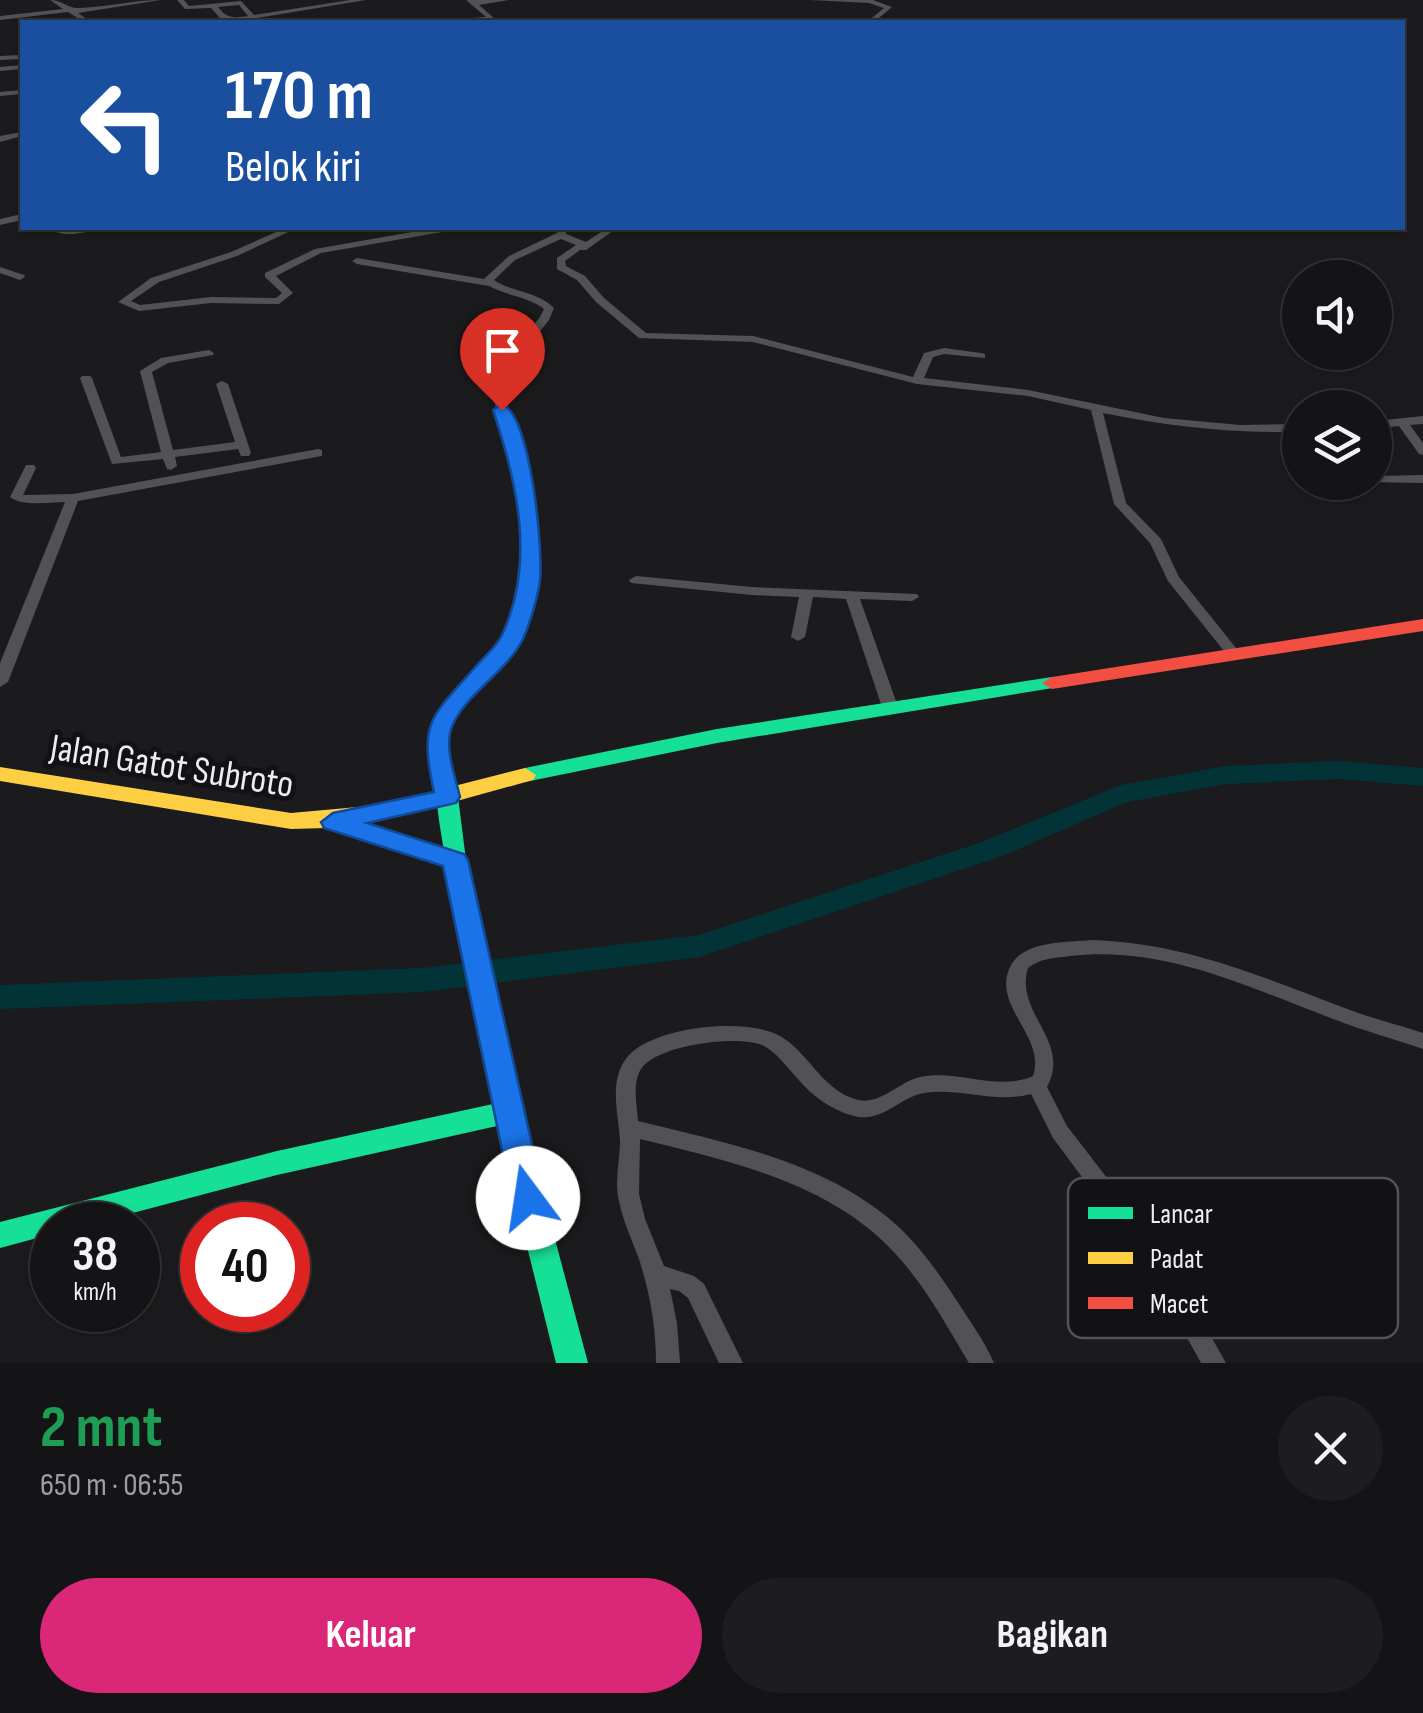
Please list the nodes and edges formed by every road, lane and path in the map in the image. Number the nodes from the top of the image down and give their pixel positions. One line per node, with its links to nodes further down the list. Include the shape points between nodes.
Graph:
1 (53, 0): 10 (street)
2 (158, 0): 10 (street)
3 (180, 0): 9 (street)
4 (362, 0): 11 (street)
5 (506, 0): 7 (street)
6 (813, 0): 18 (street, via 889,8)
7 (471, 2): 17 (street)
8 (212, 6): 9 (street); 13 (street, via 226,20); 13 (street, via 241,3)
9 (188, 8): 12 (street)
10 (73, 10): 14 (street); 15 (street)
11 (265, 12): 13 (street); 16 (street)
12 (180, 16)
13 (252, 16)
14 (0, 18)
15 (86, 20)
16 (263, 20)
17 (494, 20)
18 (873, 20)
19 (288, 230): 20 (street, via 155,280 124,302 139,308 279,301 288,293 269,274 304,256)
20 (438, 230)
21 (611, 230): 23 (street)
22 (559, 231): 23 (street, via 579,239); 27 (street, via 500,266)
23 (583, 248): 31 (street, via 560,260 561,267 643,336 753,339)
24 (357, 261): 27 (street)
25 (0, 270): 26 (street)
26 (20, 277)
27 (488, 283): 58 (street, via 549,308 497,389 524,482 531,566 512,639 440,722 437,751)
28 (209, 352): 41 (street, via 165,360 146,371)
29 (980, 356): 31 (street, via 928,355)
30 (86, 378): 41 (street, via 114,460)
31 (917, 381): 33 (street, via 1017,391)
32 (222, 384): 38 (street)
33 (1097, 410): 37 (street, via 1202,427); 54 (street, via 1120,504 1156,542 1174,578)
34 (1423, 420): 35 (street)
35 (1402, 422): 36 (street); 39 (street)
36 (1392, 423)
37 (1282, 428)
38 (242, 445): 41 (street); 42 (street)
39 (1423, 451)
40 (318, 453): 42 (street)
41 (169, 457): 46 (street)
42 (250, 466): 46 (street)
43 (30, 468): 47 (street, via 16,497)
44 (1423, 478): 45 (street)
45 (1392, 479)
46 (172, 480): 47 (street)
47 (73, 498): 55 (street)
48 (636, 580): 49 (street)
49 (807, 594): 50 (street); 53 (street)
50 (852, 595): 51 (street); 56 (street)
51 (912, 597)
52 (1423, 624): 54 (main road)
53 (798, 638)
54 (1233, 652): 56 (main road)
55 (0, 682)
56 (890, 707): 58 (main road, via 564,764)
57 (0, 774): 59 (main road, Jalan Gatot Subroto, via 291,821)
58 (447, 797): 59 (main road); 60 (main road)
59 (333, 822): 60 (main road)
60 (455, 860): 63 (main road)
61 (1423, 1041): 62 (street, via 1168,954 1063,949 1024,959 1018,968 1017,991 1045,1064)
62 (1036, 1084): 64 (street, via 1008,1090 923,1085 882,1108 858,1108 819,1090 768,1039 720,1036 673,1042 633,1061 626,1081); 65 (street, via 1060,1132)
63 (507, 1112): 66 (main road); 69 (main road)
64 (630, 1128): 67 (street, via 628,1196); 72 (street, via 766,1164 874,1220 928,1274)
65 (1095, 1178)
66 (0, 1236)
67 (656, 1274): 70 (street); 71 (street, via 696,1292)
68 (1200, 1338): 73 (street)
69 (572, 1363)
70 (668, 1363)
71 (731, 1363)
72 (982, 1363)
73 (1214, 1363)

